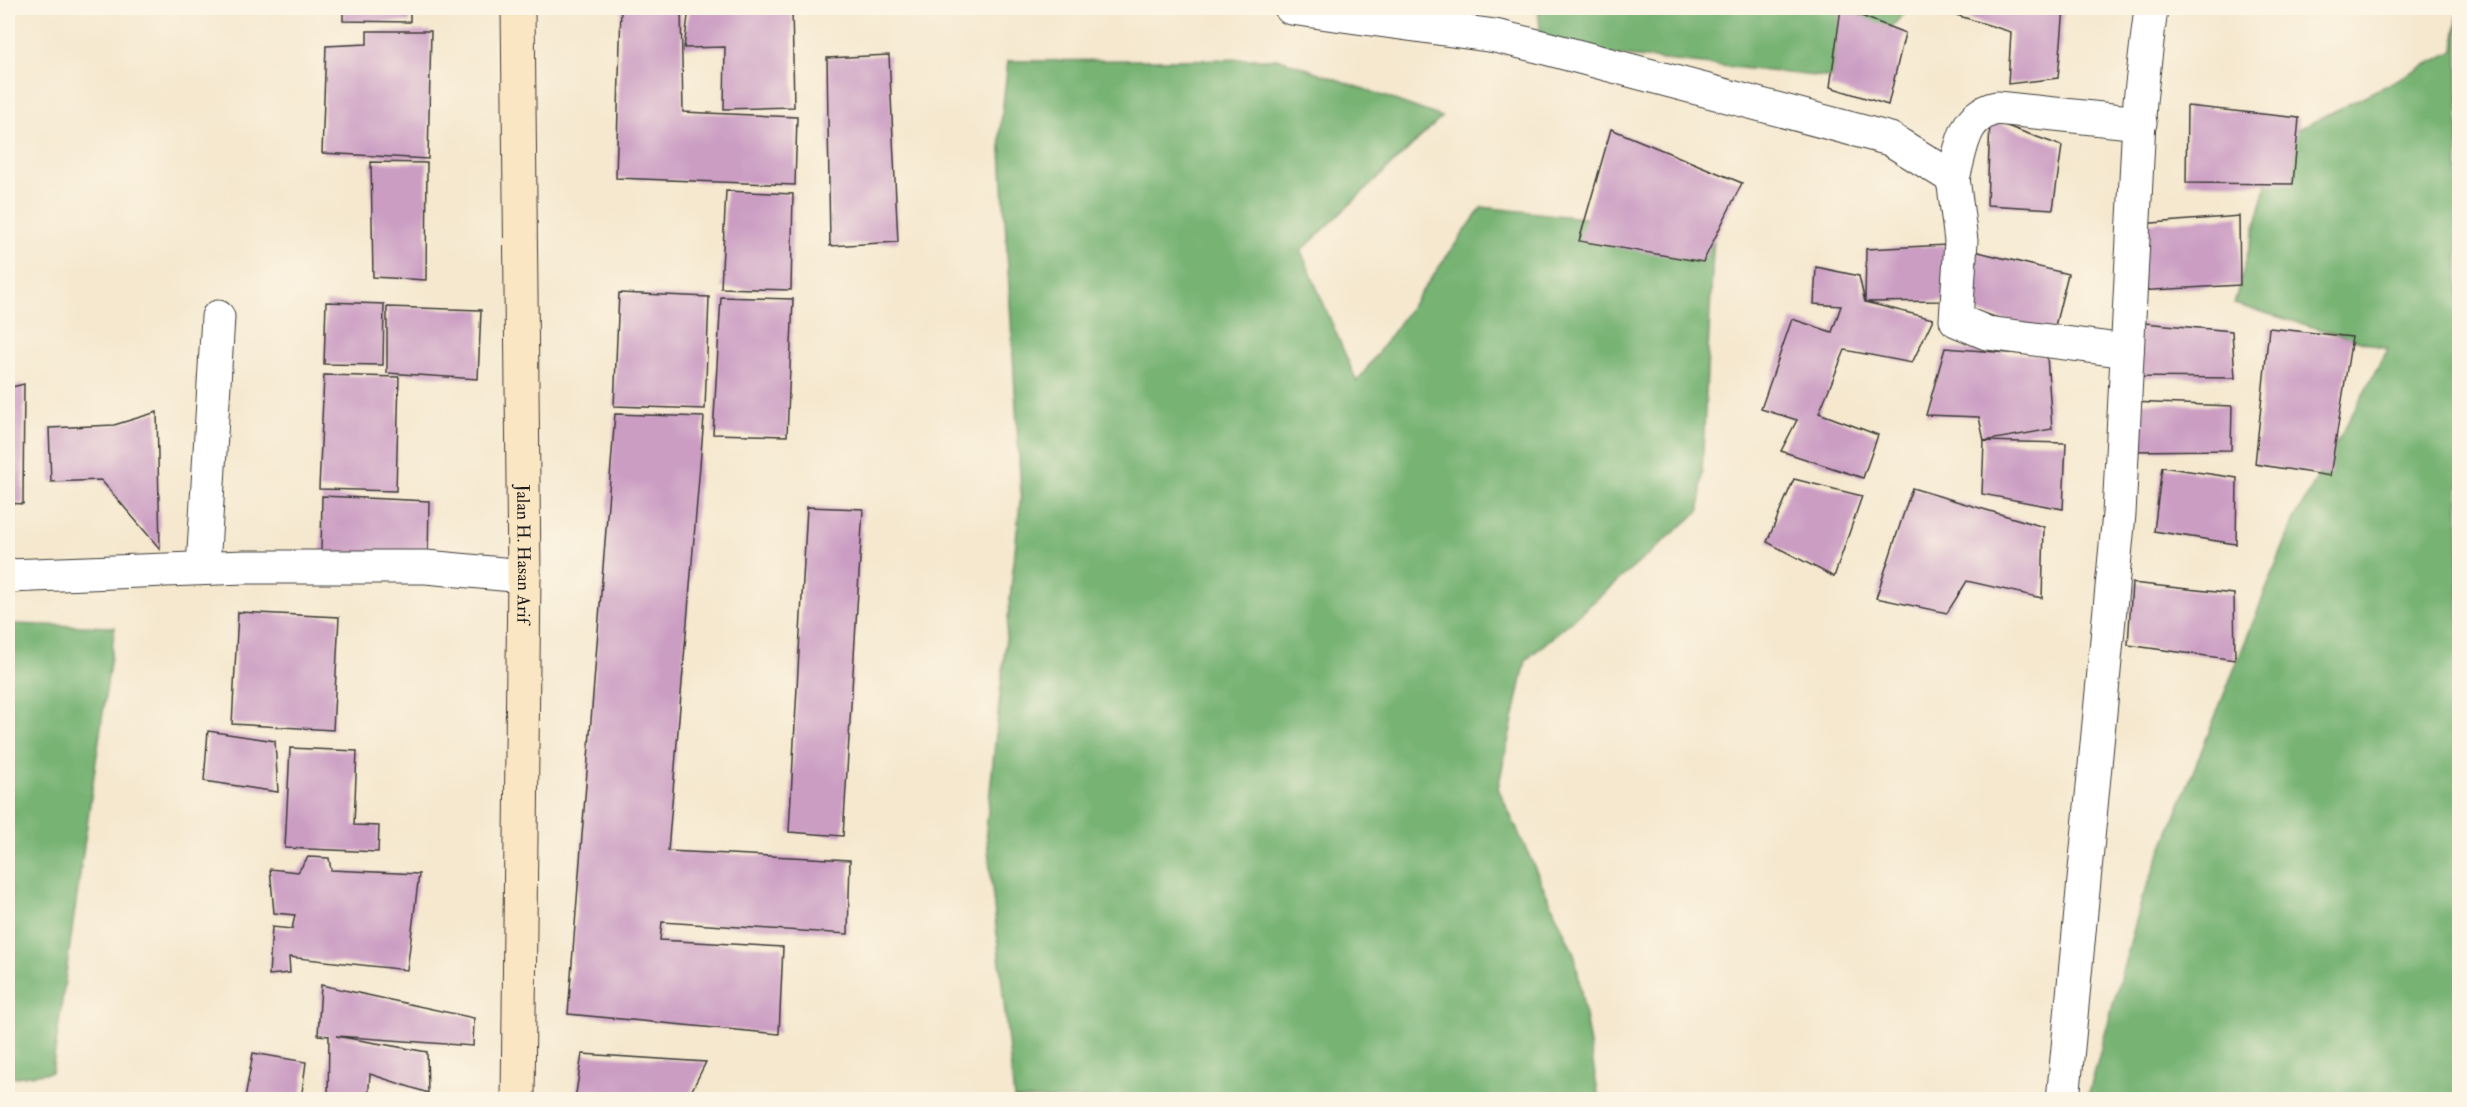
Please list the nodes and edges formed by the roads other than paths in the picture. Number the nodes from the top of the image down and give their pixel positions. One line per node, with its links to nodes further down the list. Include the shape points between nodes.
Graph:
1 (518, 8): 10 (main road, Jalan H. Hasan Arif)
2 (1291, 8): 5 (street, via 1496,36 1542,46 1890,139)
3 (2151, 8): 4 (street)
4 (2140, 123): 5 (street, via 1997,108 1982,111 1970,123); 7 (street)
5 (1953, 178): 7 (street, via 1961,241 1956,320 1987,333)
6 (218, 317): 8 (street)
7 (2127, 351): 12 (street, via 2119,514)
8 (202, 568): 9 (street); 10 (street, via 426,567)
9 (8, 576)
10 (524, 576): 11 (main road, Jalan H. Hasan Arif)
11 (518, 1100)
12 (2063, 1100)

